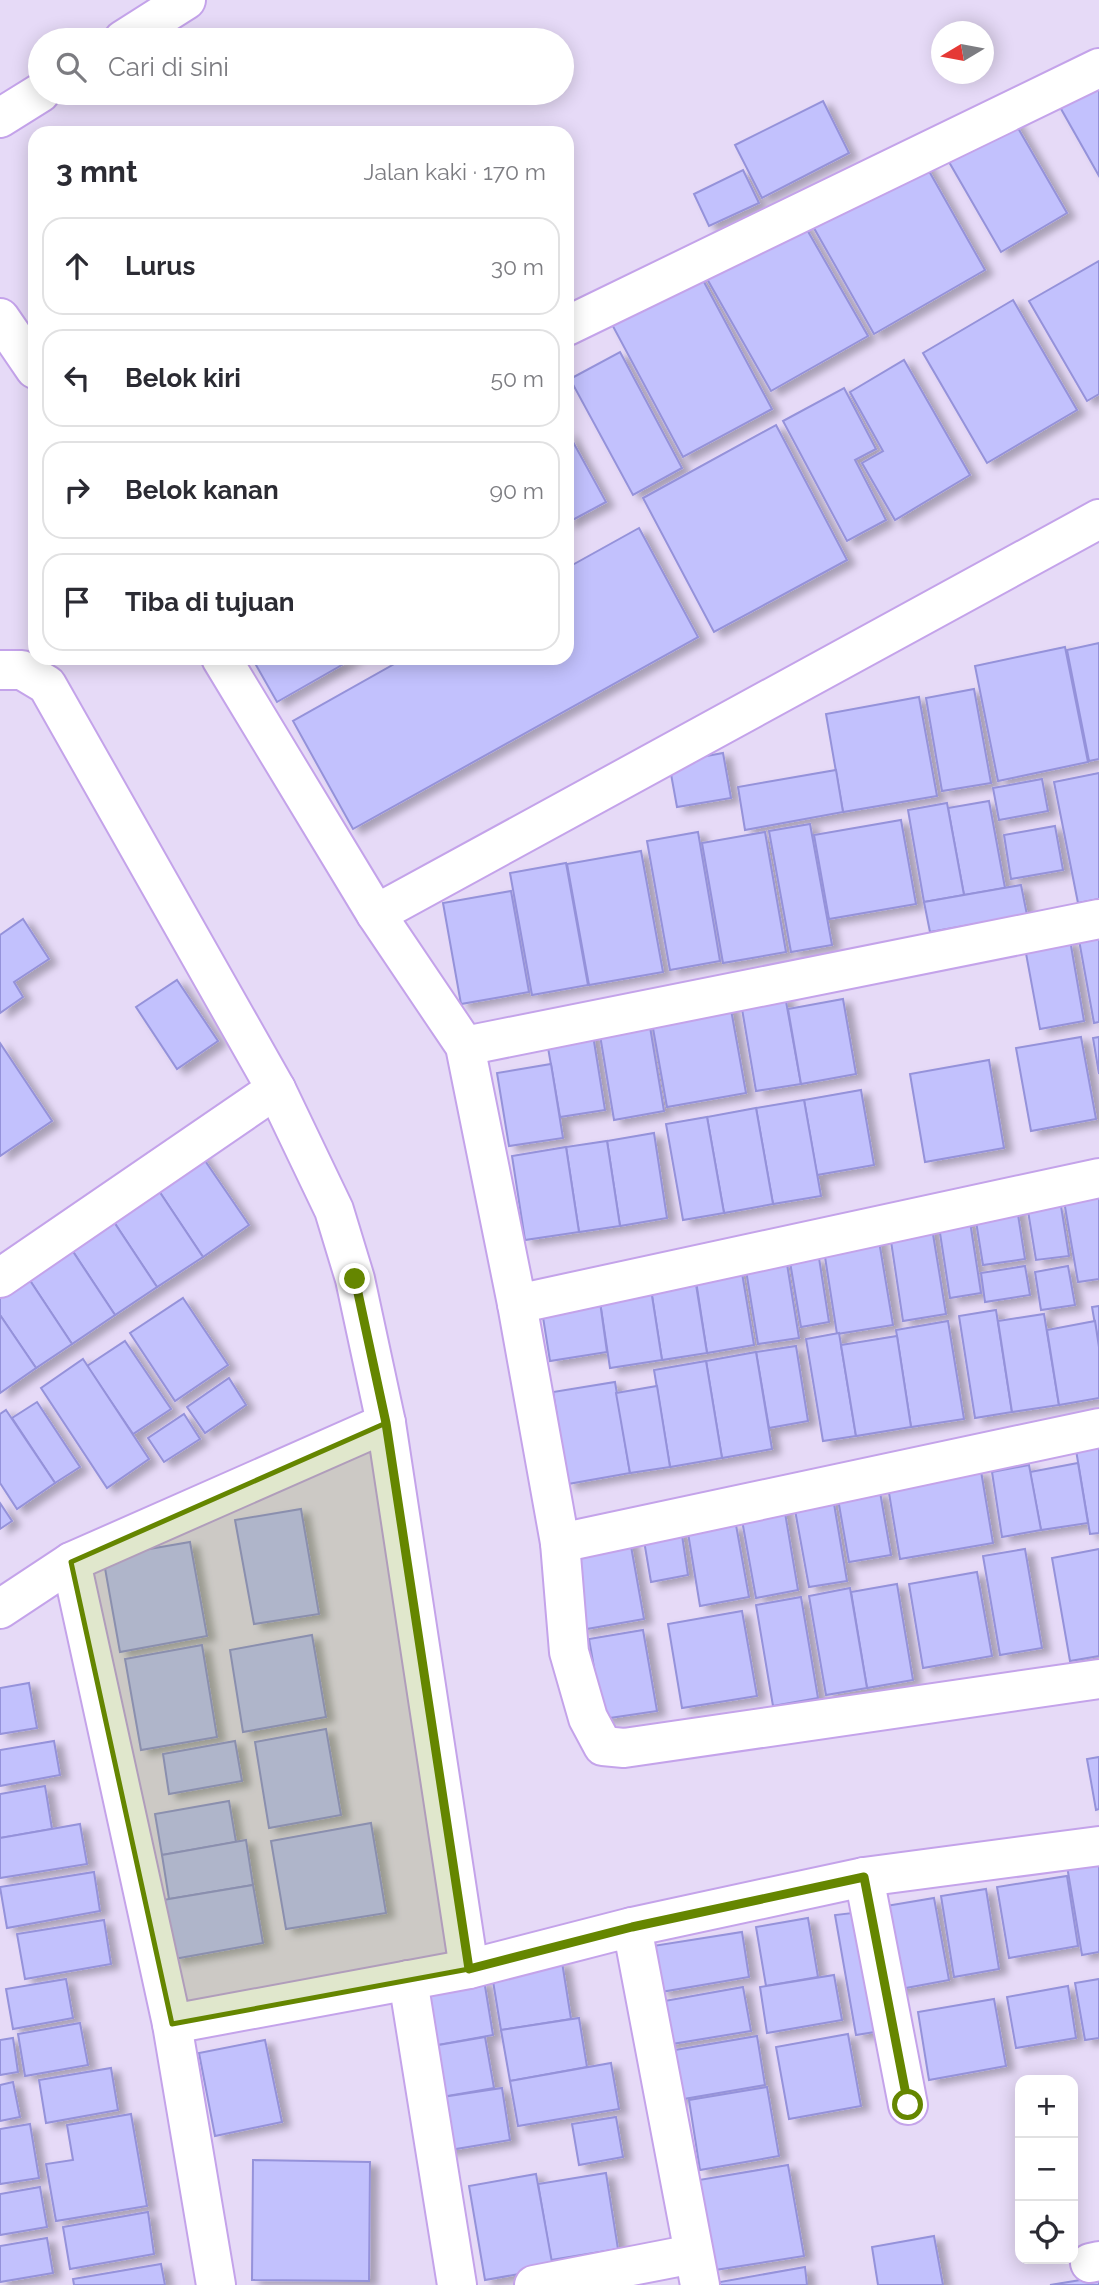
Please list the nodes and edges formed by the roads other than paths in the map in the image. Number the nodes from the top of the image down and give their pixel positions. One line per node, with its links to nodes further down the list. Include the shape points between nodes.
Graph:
1 (186, 0): 2 (street)
2 (142, 28)
3 (1099, 68): 7 (street)
4 (28, 100): 5 (street)
5 (0, 118)
6 (0, 317): 8 (street)
7 (574, 323)
8 (28, 359)
9 (1099, 519): 12 (street)
10 (225, 665): 12 (street)
11 (0, 670): 15 (street, via 22,670 47,685)
12 (376, 914): 14 (street)
13 (1099, 919): 14 (street)
14 (465, 1046): 18 (street)
15 (276, 1089): 17 (street); 19 (street, via 334,1210 355,1279)
16 (1099, 1178): 18 (street)
17 (0, 1278)
18 (517, 1304): 21 (street)
19 (386, 1423): 22 (street); 28 (street)
20 (1099, 1427): 21 (street)
21 (560, 1543): 24 (street, via 569,1652 588,1718 603,1746 624,1748)
22 (71, 1562): 23 (street); 30 (street)
23 (0, 1609)
24 (1099, 1679)
25 (1099, 1846): 26 (street)
26 (864, 1877): 27 (street); 31 (street)
27 (632, 1927): 28 (street); 32 (street)
28 (469, 1969): 29 (street)
29 (408, 1980): 30 (street); 34 (street)
30 (172, 2024): 33 (street)
31 (908, 2105)
32 (697, 2269): 35 (street)
33 (216, 2285)
34 (457, 2285)
35 (534, 2285)

